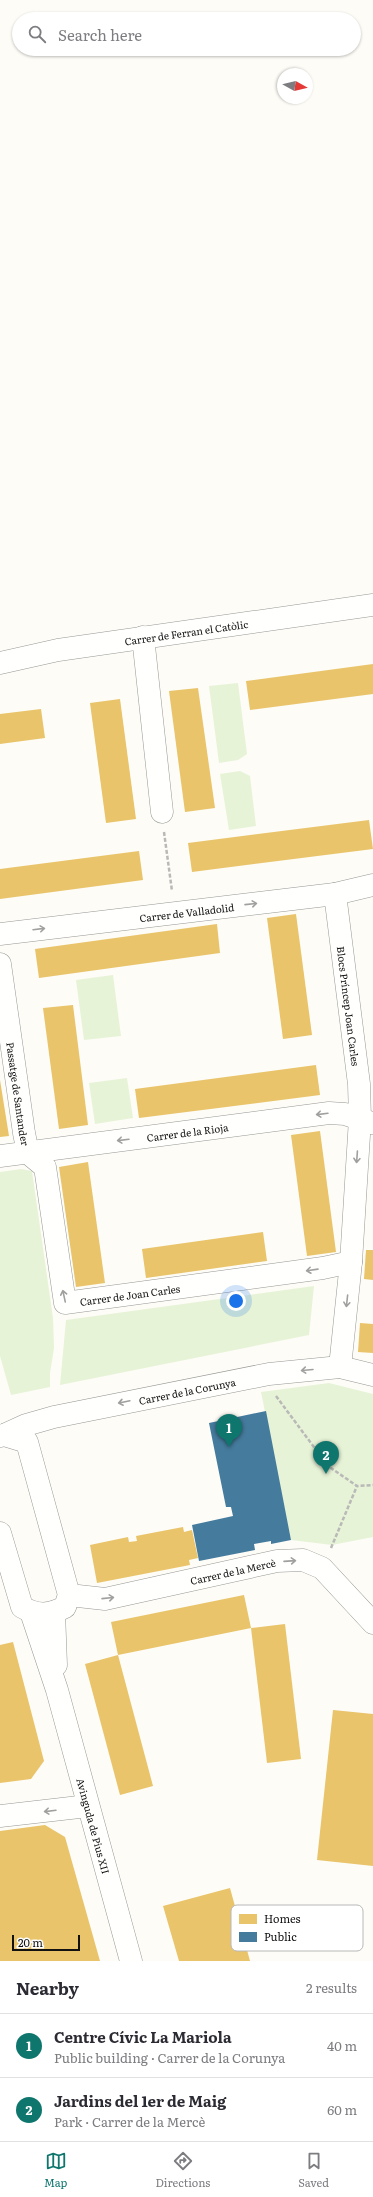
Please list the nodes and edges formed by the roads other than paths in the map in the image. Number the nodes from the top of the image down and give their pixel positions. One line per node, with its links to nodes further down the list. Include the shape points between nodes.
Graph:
1 (373, 604): 2 (street, Carrer de Ferran el Catòlic)
2 (143, 637): 3 (street, Carrer de Ferran el Catòlic, via 58,650); 4 (street)
3 (0, 663)
4 (162, 812)
5 (373, 885): 6 (street, Carrer de Valladolid)
6 (335, 894): 7 (street, Carrer de Valladolid, one-way to 6); 9 (street, Blocs Príncep Joan Carles)
7 (0, 934)
8 (0, 964): 10 (street, Passatge de Santander)
9 (366, 1121): 10 (street, Carrer de la Rioja, one-way to 10, via 345,1114 329,1113); 12 (street, Blocs Príncep Joan Carles, one-way to 12)
10 (28, 1153): 11 (street, Carrer de la Rioja); 12 (street, Carrer de Joan Carles, one-way to 10, via 66,1303 45,1168)
11 (0, 1156)
12 (351, 1262): 13 (street, Blocs Príncep Joan Carles, one-way to 13)
13 (340, 1367): 14 (street, Carrer de la Corunya); 15 (street, Carrer de la Corunya, one-way to 15, via 269,1374 54,1417)
14 (373, 1375)
15 (2, 1435): 17 (street, via 27,1442)
16 (0, 1533): 18 (street, via 22,1607)
17 (69, 1595): 19 (street, via 65,1607); 20 (street, Carrer de la Mercè, one-way to 20, via 105,1599 277,1562 303,1560 322,1568)
18 (31, 1612): 19 (street); 21 (street, Avinguda de Pius XII)
19 (54, 1612): 21 (street, Avinguda de Pius XII)
20 (373, 1623)
21 (57, 1690): 22 (street, Avinguda de Pius XII)
22 (88, 1806): 23 (street, one-way to 23); 24 (street, Avinguda de Pius XII)
23 (0, 1816)
24 (131, 1961)

